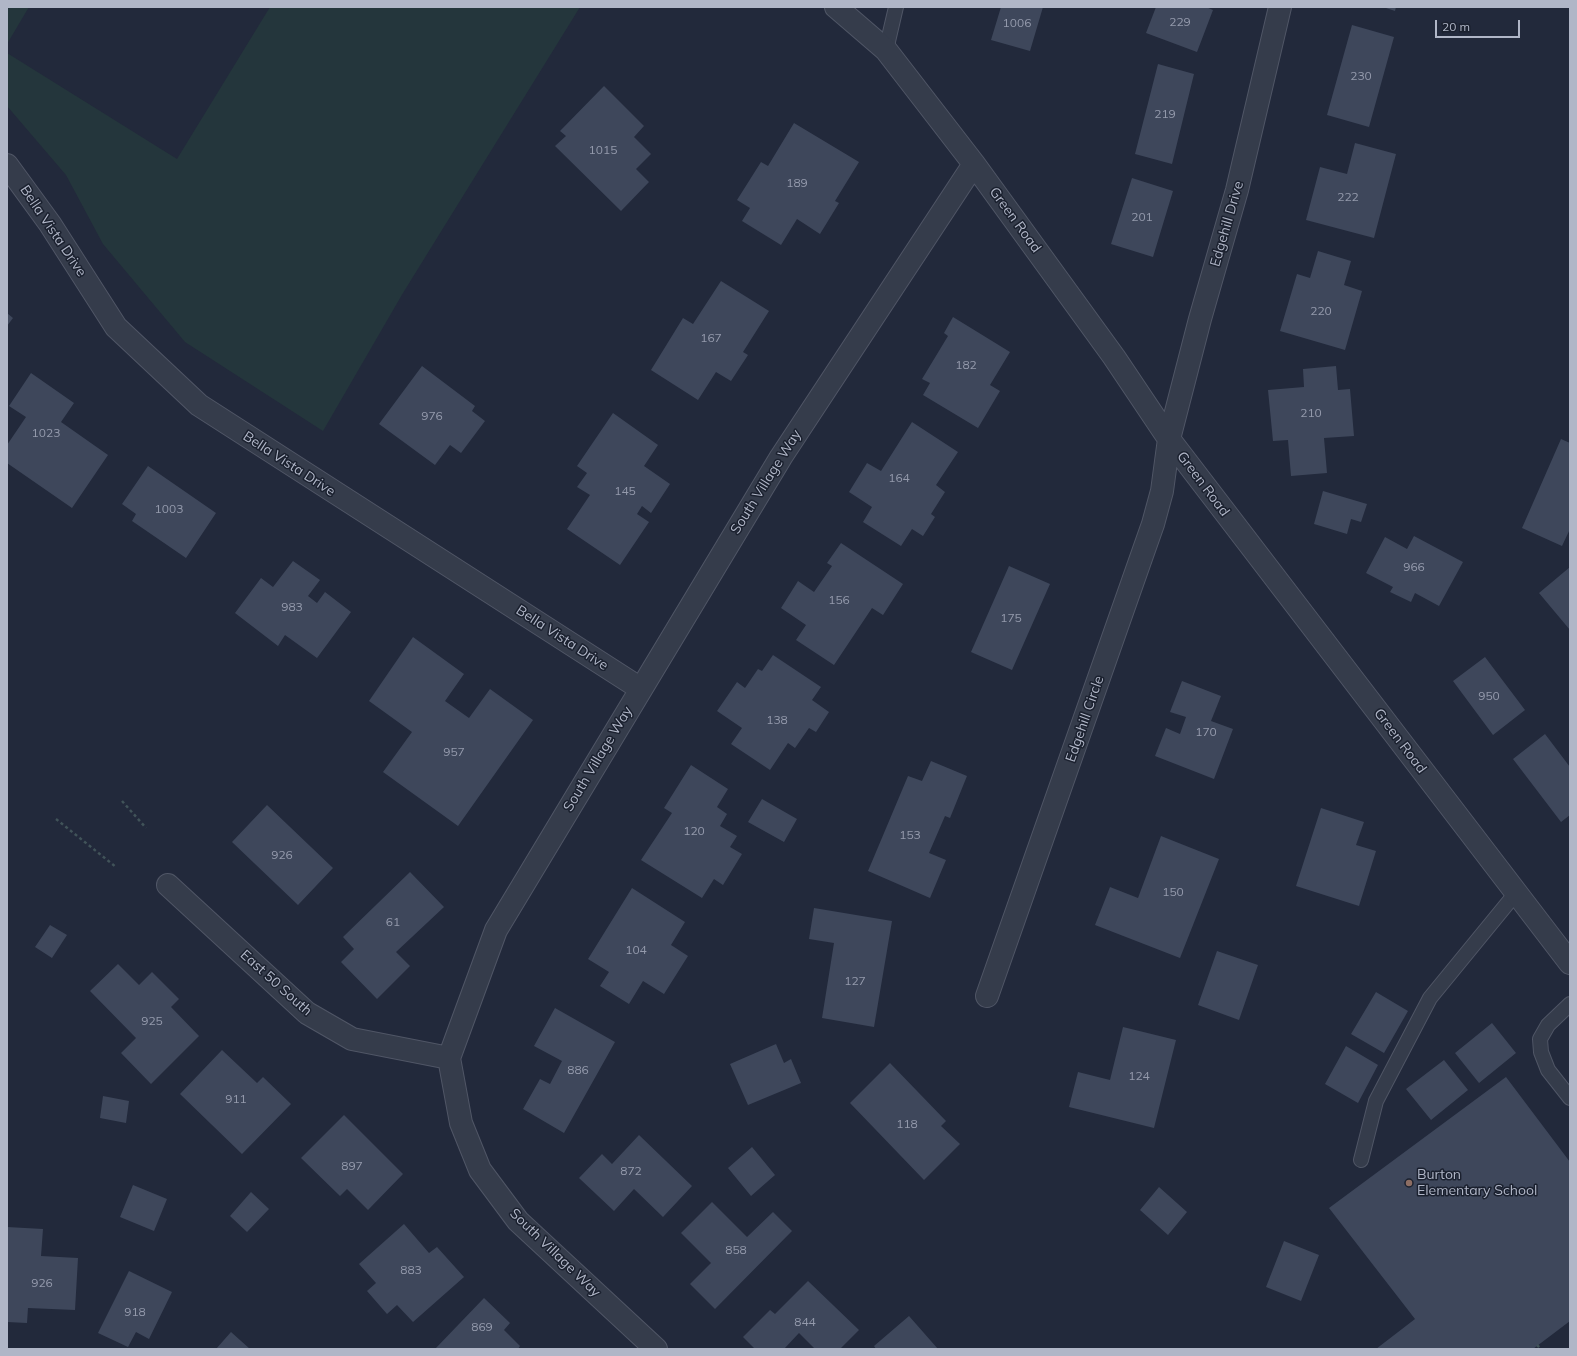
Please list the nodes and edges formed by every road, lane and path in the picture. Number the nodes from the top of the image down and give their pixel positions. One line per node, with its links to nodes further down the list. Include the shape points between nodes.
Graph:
1 (836, 7): 4 (street, Green Road)
2 (896, 7): 4 (lane)
3 (1280, 7): 7 (street, Edgehill Drive, via 1237,190)
4 (886, 50): 5 (street, Green Road)
5 (974, 164): 7 (street, Green Road, via 1114,357); 8 (street, South Village Way, via 780,457)
6 (7, 165): 8 (street, Bella Vista Drive, via 50,224 116,327 199,406)
7 (1169, 439): 14 (street, Green Road); 16 (street, Edgehill Circle, via 1162,491 1154,524)
8 (641, 689): 18 (street, South Village Way, via 496,930)
9 (122, 801): 11 (path)
10 (56, 819): 12 (path)
11 (146, 828)
12 (116, 867)
13 (168, 885): 18 (street, East 50 South, via 307,1013 352,1039)
14 (1516, 893): 15 (street, Green Road); 20 (lane, via 1430,998 1376,1101)
15 (1570, 963)
16 (987, 996)
17 (1570, 1004): 19 (lane, via 1548,1025 1540,1039 1541,1052 1548,1070)
18 (449, 1058): 22 (street, South Village Way, via 461,1123 480,1170 518,1221)
19 (1570, 1098)
20 (1361, 1160)
21 (1538, 1345): 23 (path)
22 (656, 1349)
23 (1541, 1349)

